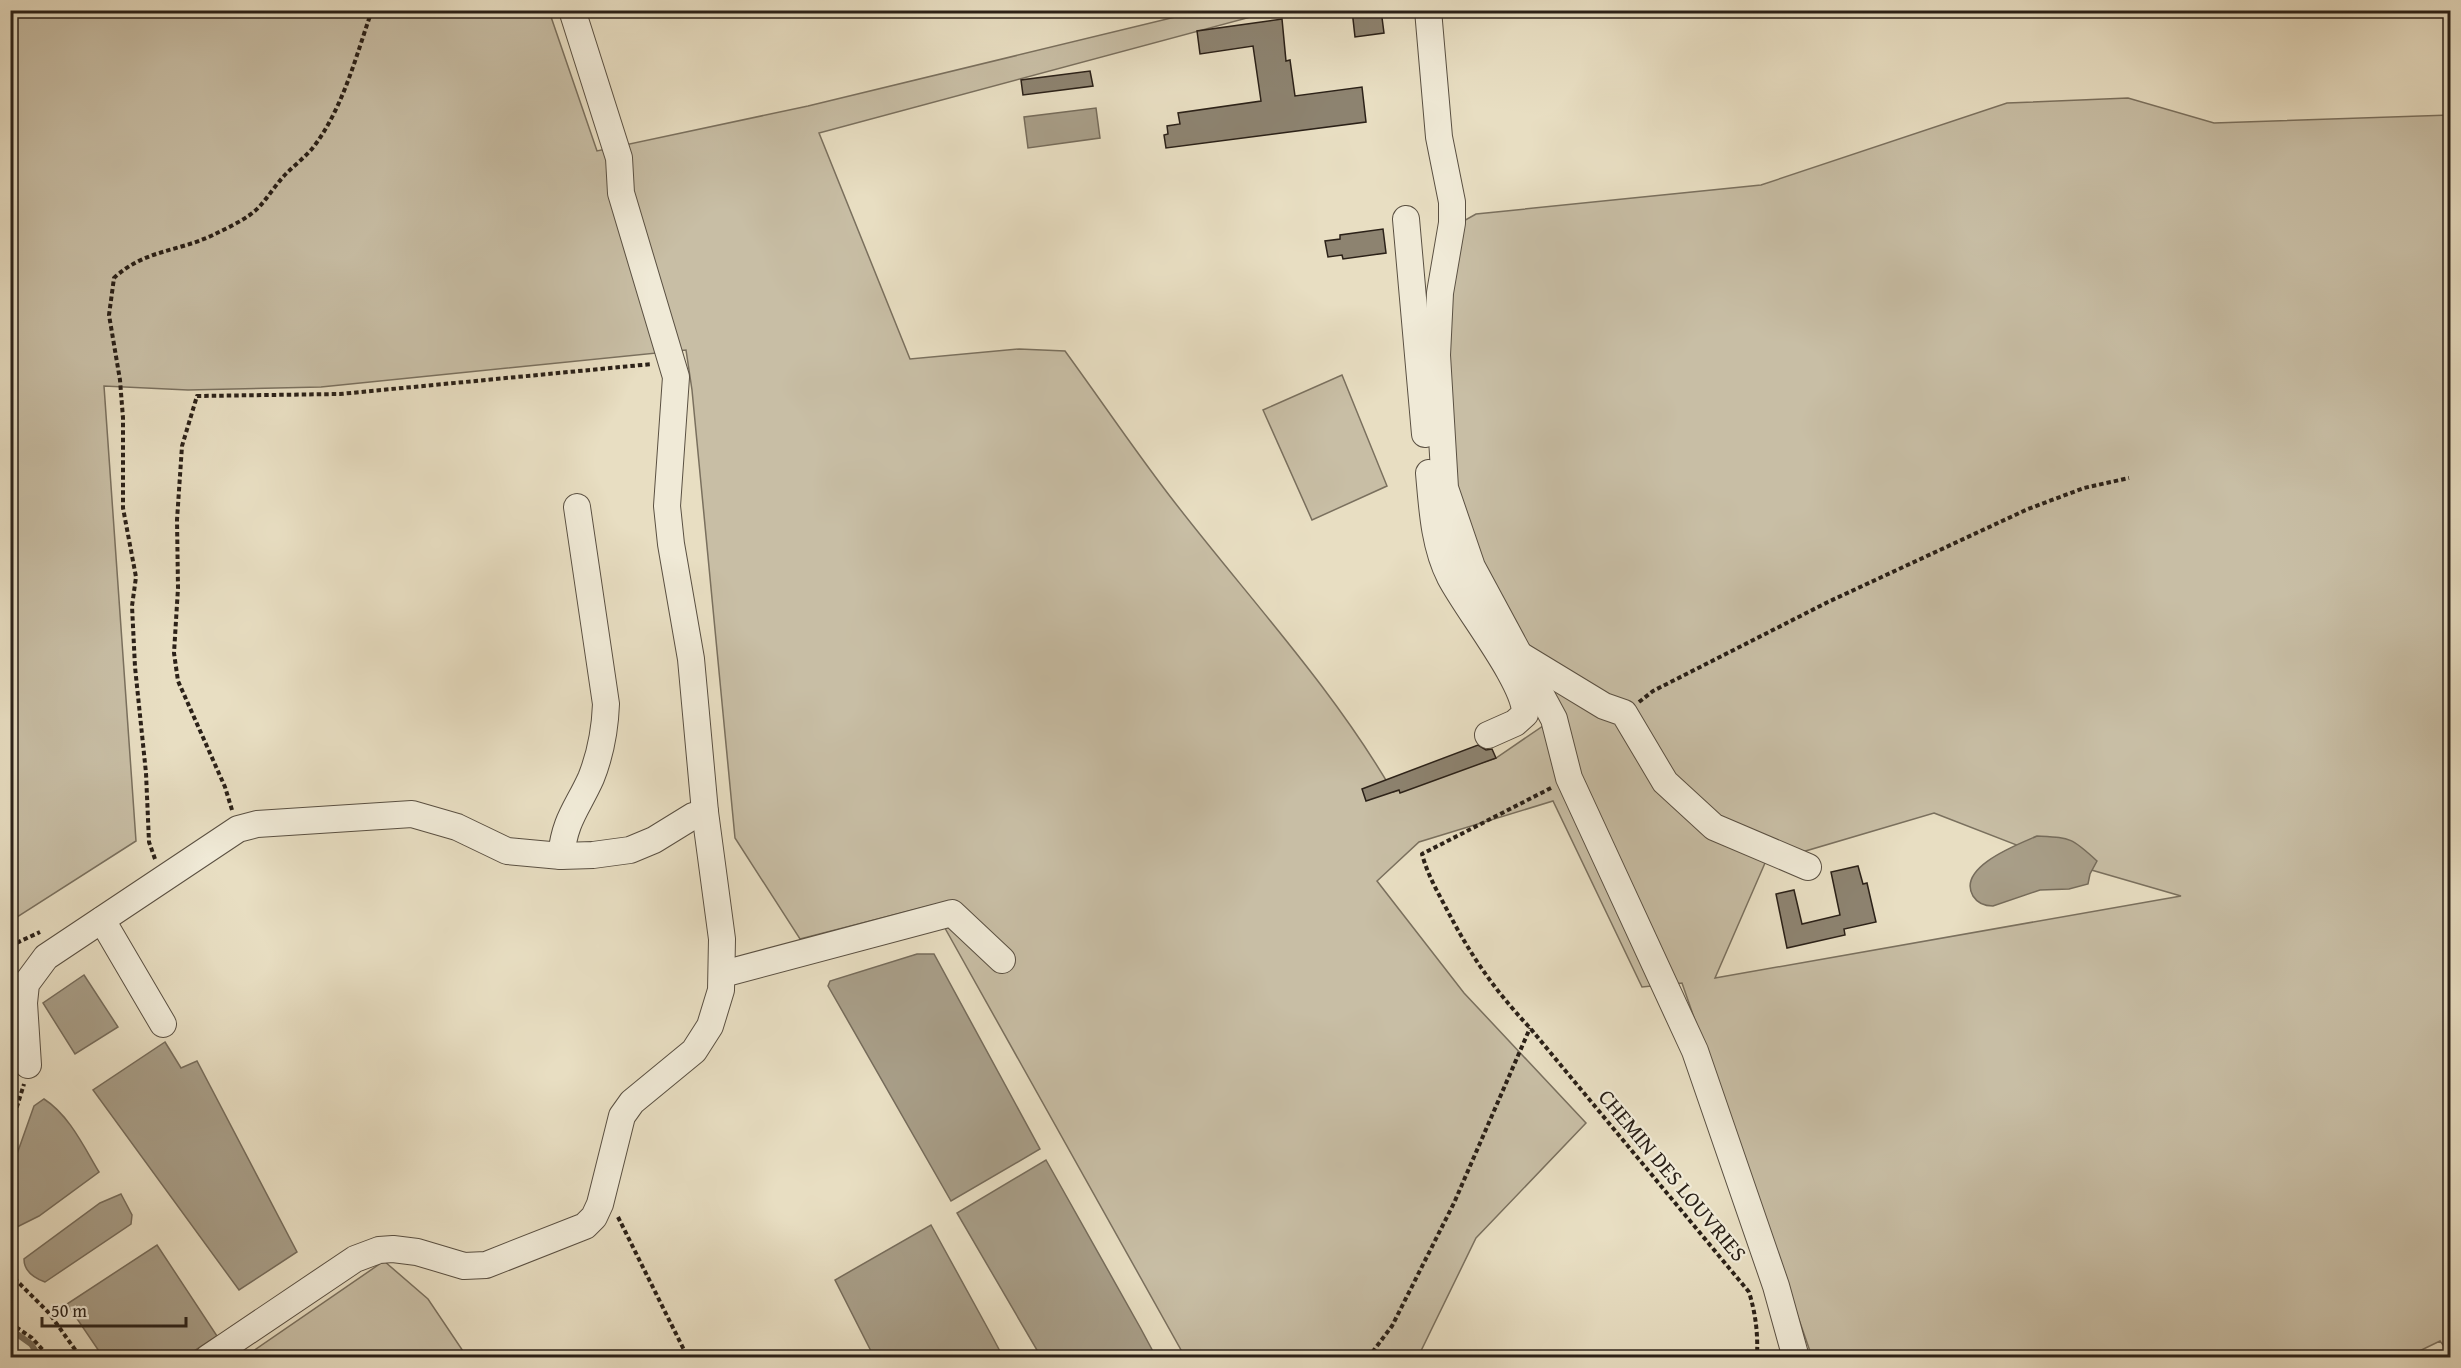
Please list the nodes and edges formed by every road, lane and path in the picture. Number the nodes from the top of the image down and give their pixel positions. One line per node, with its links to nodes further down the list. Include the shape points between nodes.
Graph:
1 (372, 10): 15 (path, via 339,105 313,147 258,208 201,241 128,264 114,278 109,315 123,408 123,508 136,577 132,606 135,667 149,842)
2 (572, 10): 5 (street, via 619,158 621,193)
3 (1428, 10): 8 (street, via 1439,137 1452,202 1440,292 1437,354 1445,488 1472,567)
4 (1406, 219): 10 (street, via 1434,525 1449,575 1525,704 1525,714 1515,723)
5 (674, 362): 12 (street, via 667,506 691,659); 13 (path, via 340,394 197,396 182,446 174,653 178,681 225,787)
6 (2129, 478): 9 (path, via 2084,488 2028,509 1828,602 1653,691)
7 (577, 507): 14 (street, via 606,704 605,732 590,779 563,834)
8 (1519, 655): 9 (street, via 1604,706); 11 (street, via 1554,719)
9 (1624, 713): 16 (street, via 1665,782 1714,827)
10 (1488, 735)
11 (1569, 778): 23 (path, CHEMIN DES LOUVRIES, via 1422,854 1468,950 1496,992); 35 (street, via 1695,1051 1776,1286)
12 (705, 812): 14 (street, via 630,850); 21 (street, via 718,901)
13 (238, 829): 14 (street, via 256,824 412,814 457,828 507,851); 17 (street)
14 (561, 856)
15 (156, 862)
16 (1808, 867)
17 (102, 920): 22 (street); 24 (street, via 46,957 26,984)
18 (46, 929): 19 (path)
19 (10, 946)
20 (1002, 960): 21 (street, via 952,913)
21 (723, 974): 26 (street, via 718,1004 704,1037 683,1062 632,1102 622,1116)
22 (163, 1024)
23 (1530, 1028): 33 (path, via 1454,1203 1392,1326); 34 (path, CHEMIN DES LOUVRIES, via 1749,1292 1758,1333)
24 (28, 1065): 25 (path)
25 (10, 1129)
26 (607, 1185): 31 (street, via 594,1217 585,1226 486,1265 464,1266 393,1249 355,1259); 32 (path, via 616,1212)
27 (10, 1272): 30 (path, via 49,1313)
28 (10, 1323): 29 (path, via 32,1338)
29 (50, 1358)
30 (81, 1358)
31 (208, 1358)
32 (688, 1358)
33 (1368, 1358)
34 (1757, 1358)
35 (1796, 1358)

